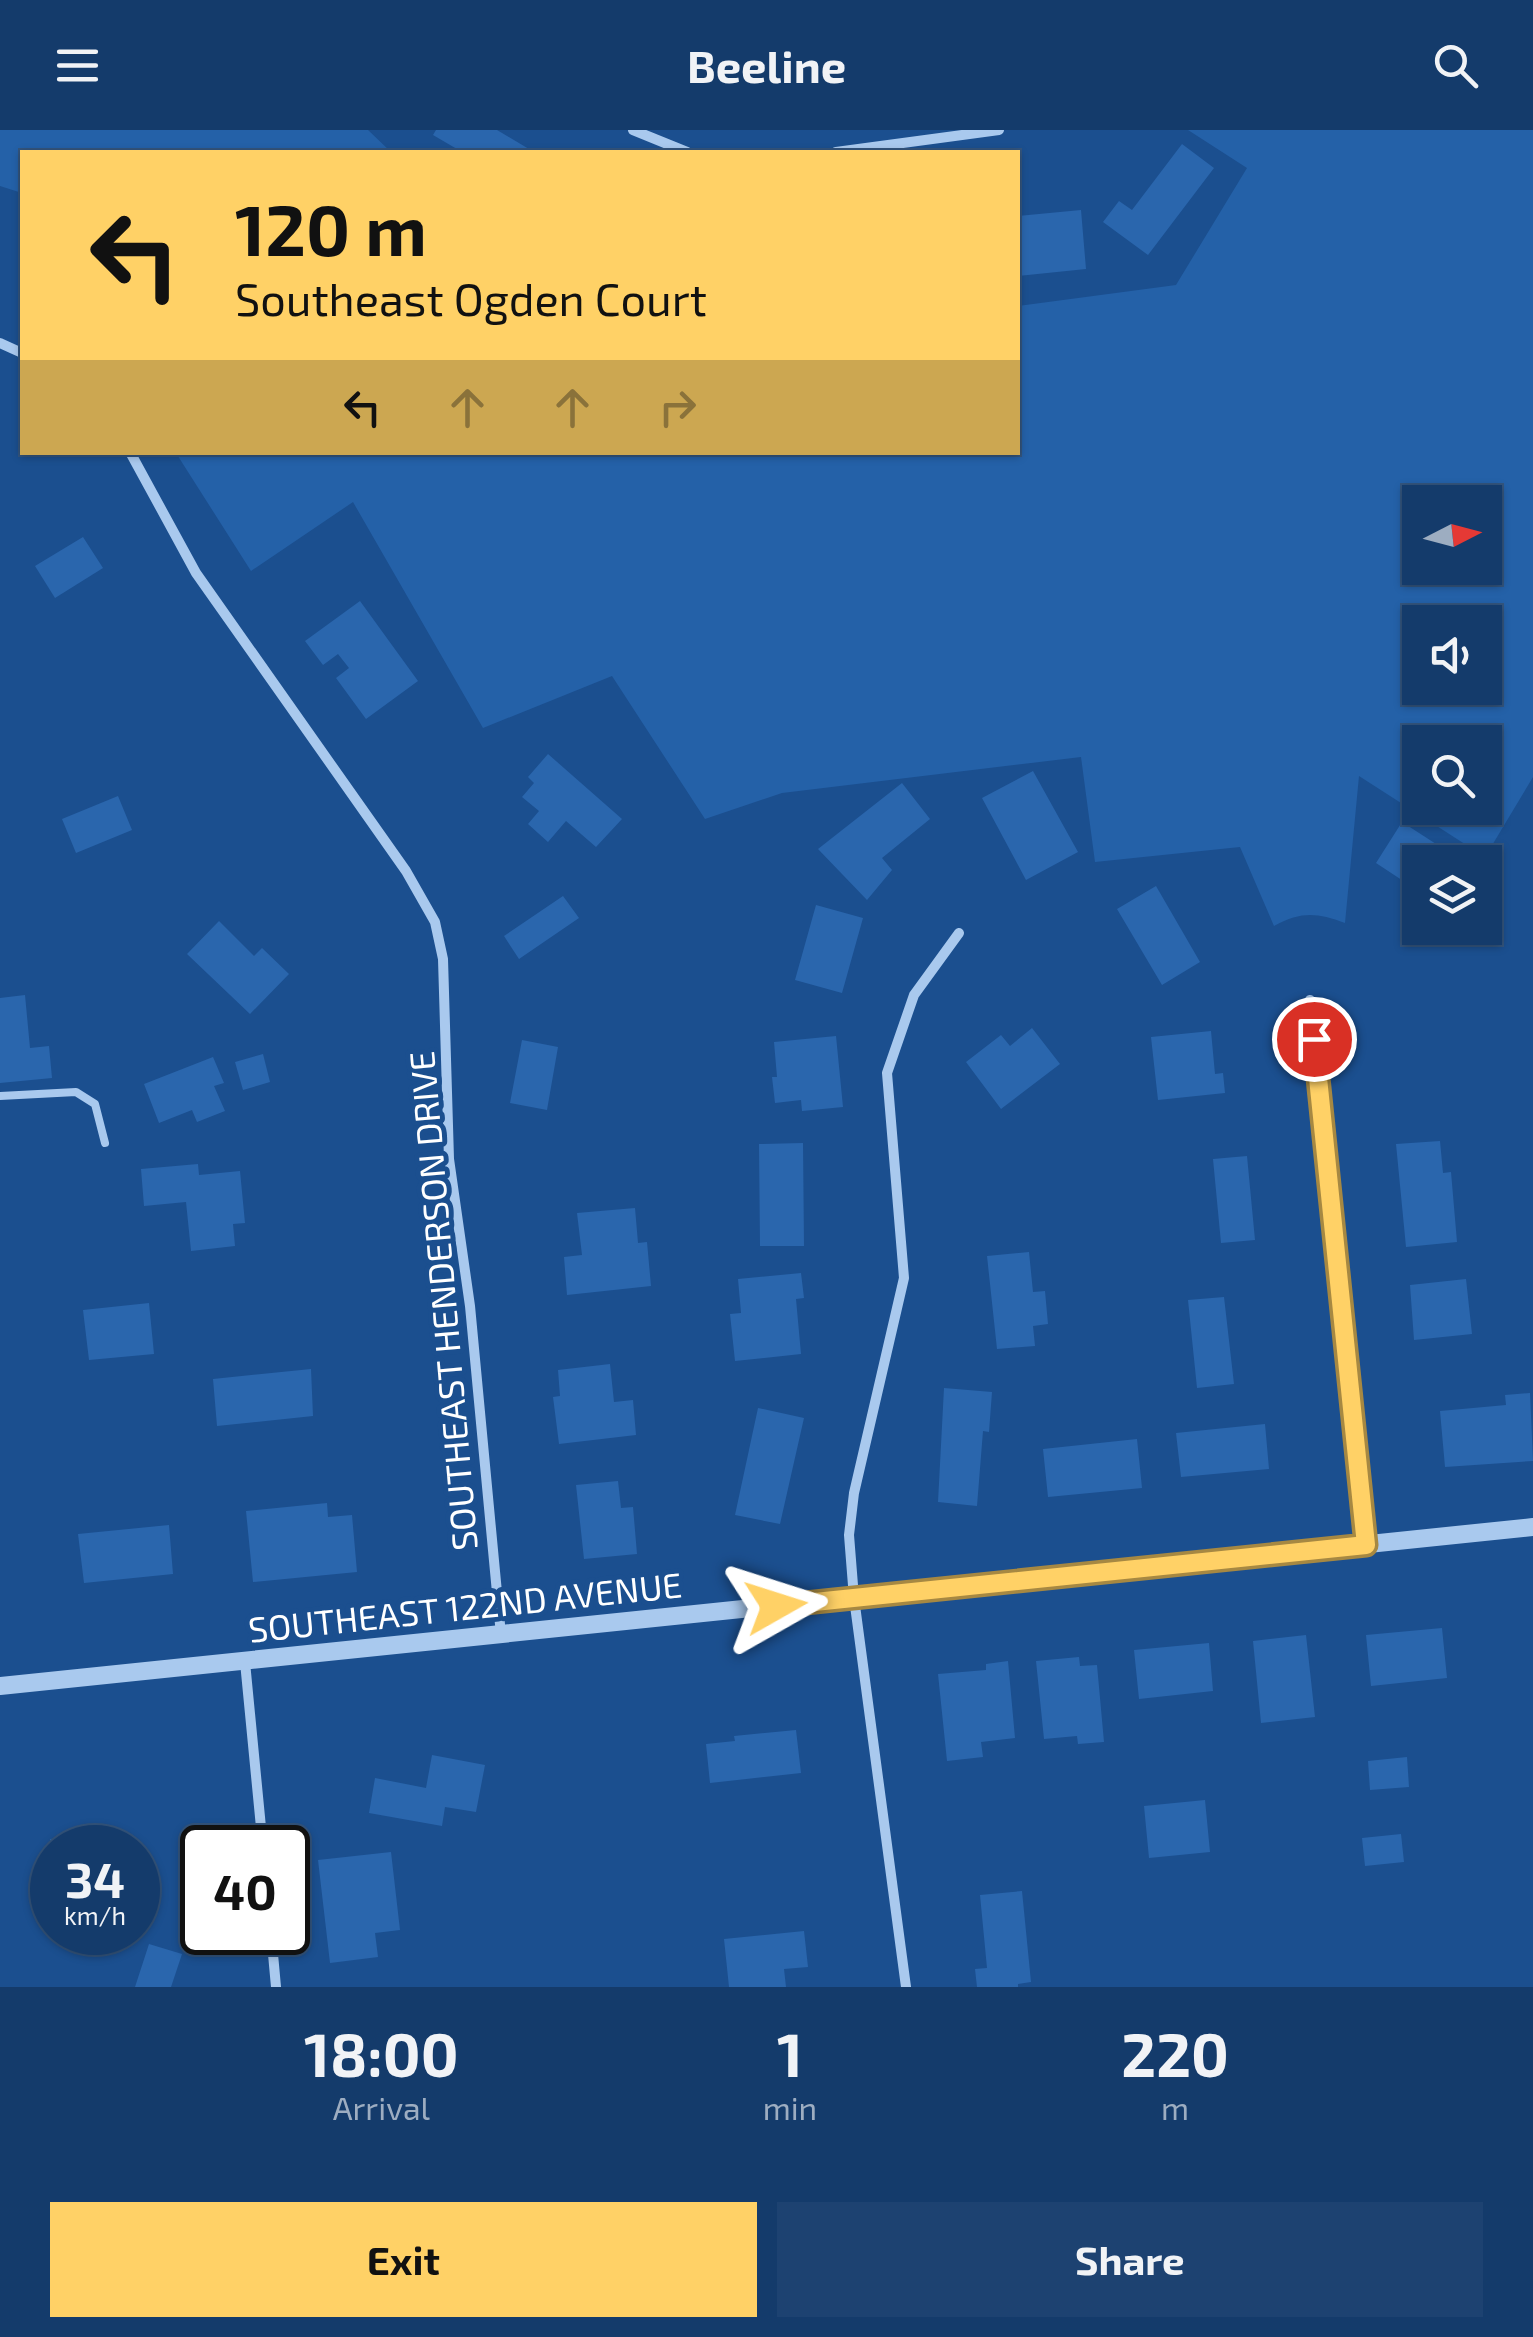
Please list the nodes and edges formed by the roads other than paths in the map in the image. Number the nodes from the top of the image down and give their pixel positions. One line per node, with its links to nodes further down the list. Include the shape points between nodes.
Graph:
1 (633, 130): 3 (street)
2 (998, 130): 4 (street)
3 (680, 150)
4 (851, 150)
5 (132, 455): 13 (street, SOUTHEAST HENDERSON DRIVE, via 196,572 435,922 443,959 449,1159)
6 (959, 933): 12 (street, via 914,995 887,1074 904,1278 854,1494)
7 (1310, 1000): 11 (street)
8 (0, 1096): 9 (lane, via 76,1092 95,1104)
9 (105, 1142)
10 (1533, 1527): 11 (street, SOUTHEAST 122ND AVENUE)
11 (1366, 1545): 12 (street, SOUTHEAST 122ND AVENUE)
12 (854, 1598): 13 (street, SOUTHEAST 122ND AVENUE); 19 (street)
13 (501, 1635): 14 (street, SOUTHEAST 122ND AVENUE)
14 (245, 1662): 15 (street, SOUTHEAST 122ND AVENUE); 16 (street)
15 (0, 1686)
16 (261, 1825)
17 (273, 1955): 18 (street)
18 (276, 1987)
19 (906, 1987)

